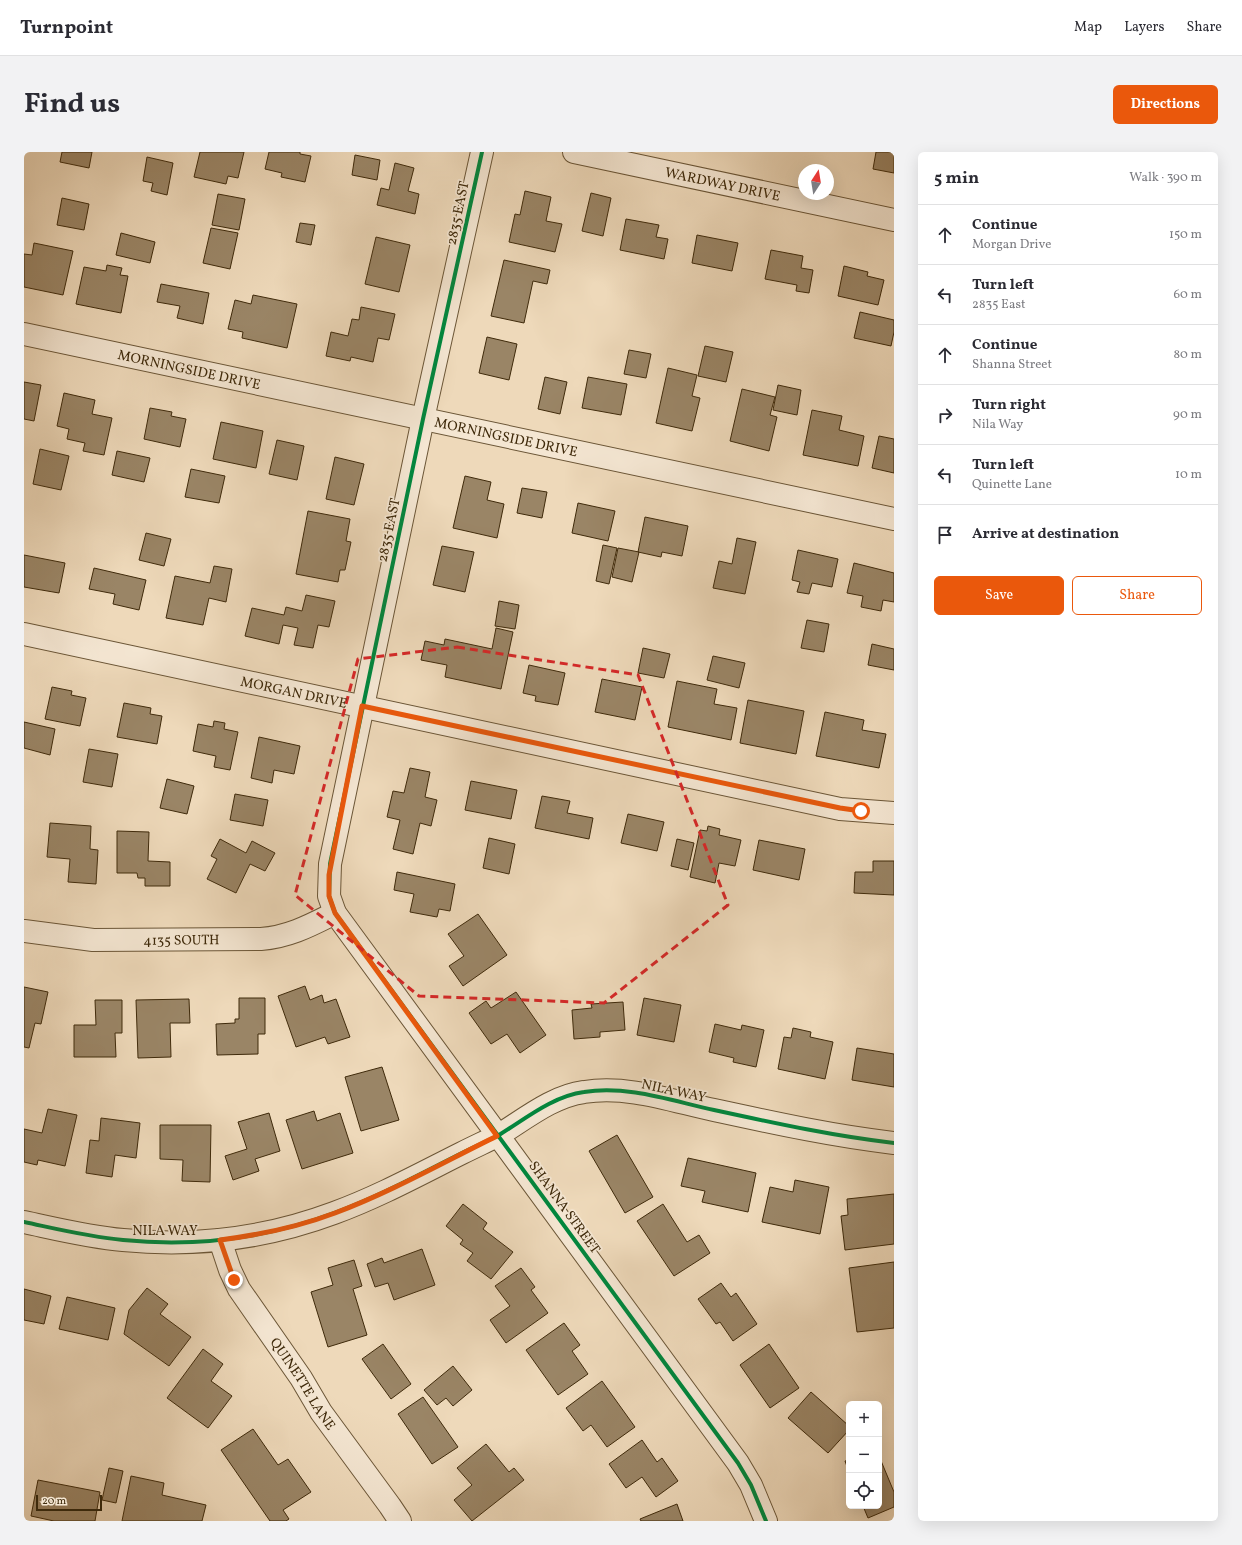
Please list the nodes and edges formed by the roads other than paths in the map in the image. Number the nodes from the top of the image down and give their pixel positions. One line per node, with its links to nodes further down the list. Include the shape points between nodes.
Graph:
1 (482, 152): 5 (street, 2835 EAST)
2 (574, 152): 3 (street, WARDWAY DRIVE)
3 (894, 220)
4 (24, 334): 5 (street, MORNINGSIDE DRIVE)
5 (423, 419): 6 (street, MORNINGSIDE DRIVE); 8 (street, 2835 EAST)
6 (894, 519)
7 (24, 634): 8 (street, MORGAN DRIVE)
8 (362, 706): 9 (street, MORGAN DRIVE, via 840,808); 10 (street, 2835 EAST, via 329,875 329,896)
9 (894, 812)
10 (335, 913): 11 (street, 4135 SOUTH, via 287,935 261,939 93,940); 12 (street, SHANNA STREET)
11 (24, 931)
12 (497, 1136): 13 (street, NILA WAY, via 568,1096 581,1092 608,1090 636,1093 819,1132); 15 (street, NILA WAY, via 334,1214 278,1230); 17 (street, SHANNA STREET, via 738,1463 751,1485)
13 (894, 1144)
14 (24, 1222): 15 (street, NILA WAY, via 124,1240)
15 (220, 1240): 16 (street, QUINETTE LANE, via 239,1289 301,1378 321,1412)
16 (400, 1521)
17 (766, 1521)

